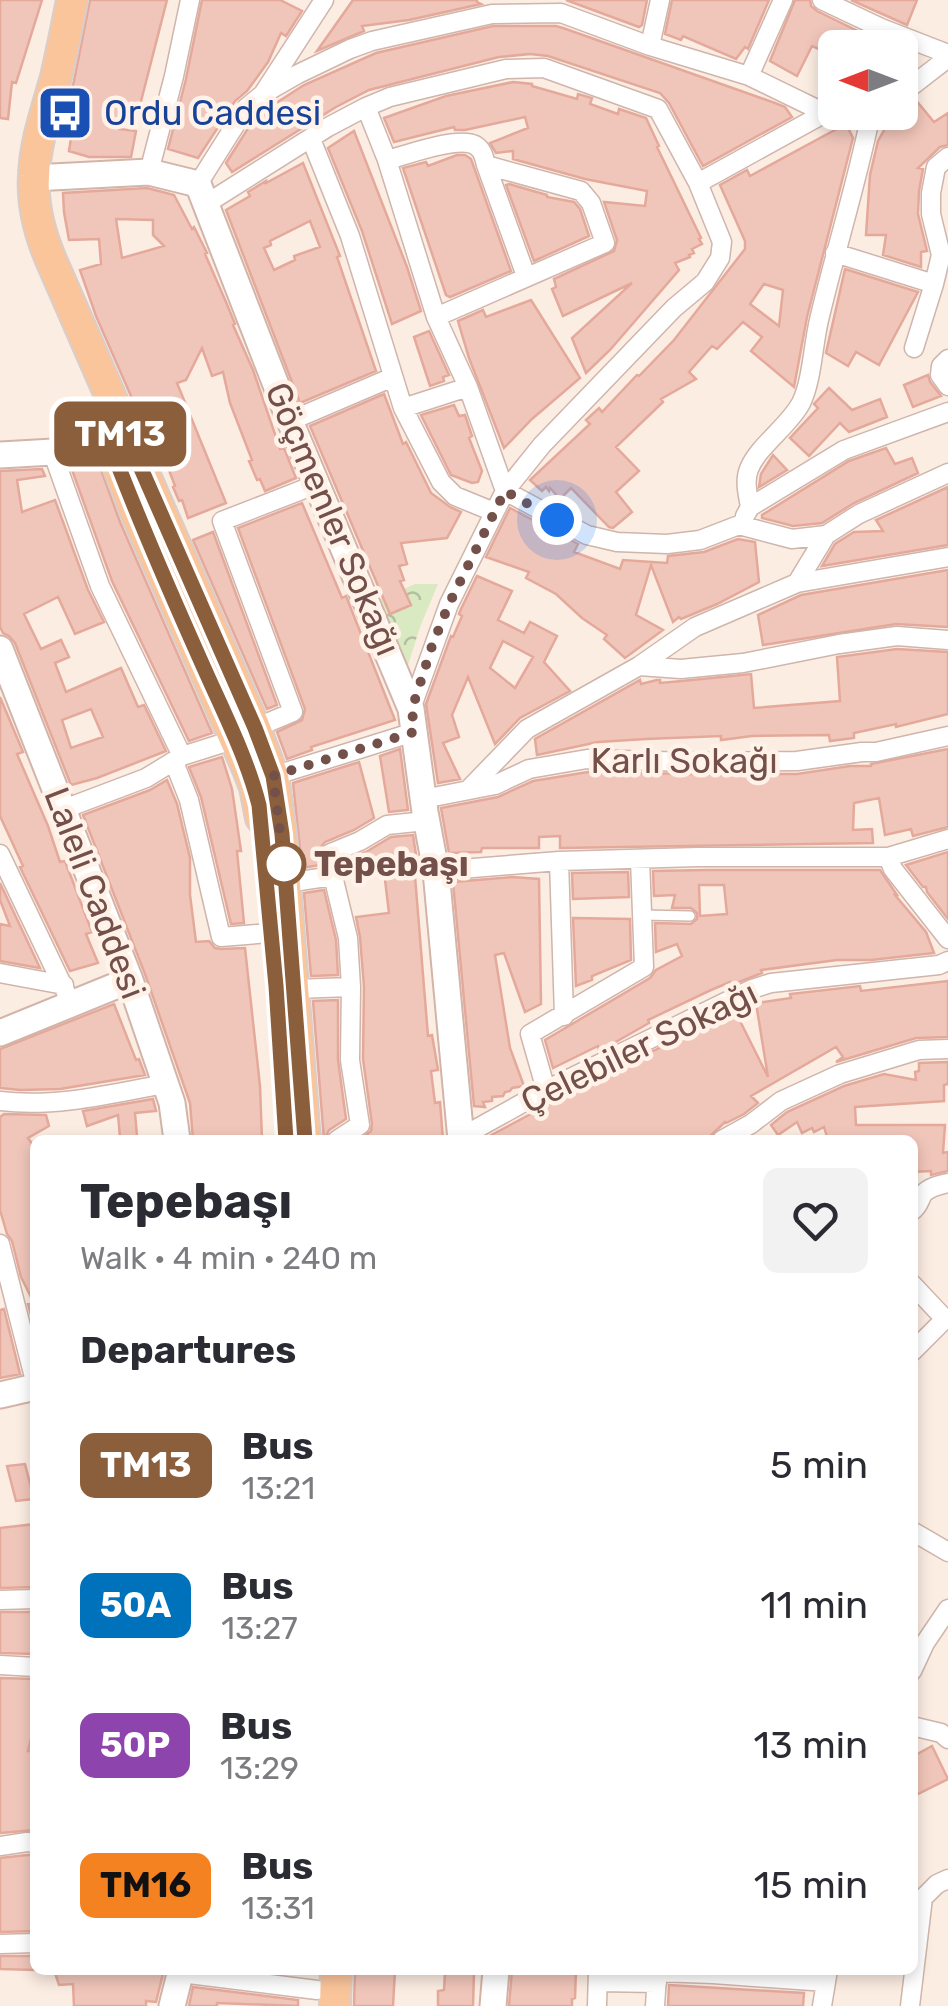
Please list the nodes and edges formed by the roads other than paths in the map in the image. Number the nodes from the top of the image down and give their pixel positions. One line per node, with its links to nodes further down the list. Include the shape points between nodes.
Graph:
1 (56, 0): 22 (main road, via 24,122 19,154)
2 (72, 0): 22 (main road)
3 (190, 0): 21 (street)
4 (660, 0): 10 (street)
5 (783, 0): 12 (street)
6 (822, 0): 11 (street)
7 (315, 3): 14 (street)
8 (491, 7): 9 (street, via 561,13); 14 (street, via 350,49)
9 (569, 8): 10 (street)
10 (650, 46): 12 (street)
11 (948, 56): 13 (street)
12 (749, 76): 23 (street, via 825,112)
13 (918, 80)
14 (263, 94): 24 (street, via 246,108)
15 (366, 107): 17 (street); 19 (street); 23 (street, via 506,69 544,68 658,109)
16 (868, 130): 25 (street)
17 (311, 139): 24 (street); 31 (street, via 350,236)
18 (948, 157): 27 (street, via 936,167 932,193 941,255)
19 (387, 160): 20 (street, via 459,142 484,153); 28 (street)
20 (486, 166): 26 (street); 26 (street, via 581,191 606,244)
21 (149, 172): 22 (street); 24 (street)
22 (26, 178): 37 (main road, via 22,214 30,247 75,366)
23 (698, 183): 43 (street, via 722,242 720,258)
24 (202, 194): 36 (street, Göçmenler Sokağı)
25 (835, 254): 27 (street); 44 (street, via 802,402 749,467)
26 (526, 276): 28 (street)
27 (934, 284): 29 (street)
28 (436, 317): 32 (street)
29 (914, 348)
30 (948, 359): 33 (street, via 940,375)
31 (393, 377): 34 (street); 36 (street)
32 (468, 386): 34 (street); 43 (street)
33 (948, 386)
34 (403, 408): 45 (street, via 441,482 455,496)
35 (948, 412): 44 (street, via 844,450)
36 (290, 420): 42 (street, Göçmenler Sokağı)
37 (117, 435): 38 (street); 39 (street, via 88,450); 54 (main road, via 137,515)
38 (0, 445)
39 (52, 451): 40 (street); 56 (street, via 100,586)
40 (0, 454)
41 (948, 474): 47 (street)
42 (317, 484): 53 (street, Göçmenler Sokağı); 54 (street, via 222,522 293,712)
43 (505, 491): 45 (street); 46 (street, via 587,535 617,542 700,540)
44 (750, 507): 46 (street)
45 (494, 512): 53 (street, via 449,604)
46 (740, 524): 47 (street, via 792,539)
47 (826, 535): 49 (street)
48 (948, 558): 49 (street)
49 (798, 583): 52 (street, via 695,627)
50 (948, 640): 52 (street, via 896,636 743,663)
51 (0, 649): 59 (street, Laleli Caddesi)
52 (639, 666): 58 (street, via 527,729)
53 (413, 720): 57 (street); 60 (street, Göçmenler Sokağı)
54 (245, 734): 56 (street); 57 (main road); 68 (main road)
55 (948, 736): 58 (street, Karlı Sokağı, via 798,761 587,759)
56 (178, 759): 59 (street); 71 (street, via 221,938)
57 (273, 776): 68 (main road, via 282,834)
58 (469, 789): 60 (street, Karlı Sokağı)
59 (64, 810): 75 (street, Laleli Caddesi)
60 (425, 810): 66 (street, Göçmenler Sokağı); 67 (street, Karlı Sokağı, via 331,853)
61 (948, 840): 63 (street)
62 (0, 855): 78 (street)
63 (888, 858): 64 (street); 72 (street)
64 (640, 859): 65 (street); 69 (street)
65 (559, 860): 66 (street); 79 (street)
66 (436, 871): 89 (street, Göçmenler Sokağı)
67 (333, 876): 68 (street); 76 (street)
68 (280, 895): 71 (main road); 77 (main road)
69 (642, 915): 70 (lane); 79 (street, via 644,967)
70 (690, 916)
71 (270, 934): 86 (main road)
72 (948, 939)
73 (948, 961): 83 (street, Çelebiler Sokağı, via 752,989)
74 (0, 973): 78 (street)
75 (130, 980): 78 (street); 82 (street, Laleli Caddesi)
76 (351, 987): 77 (street); 88 (street, via 350,1060 360,1125)
77 (294, 989): 87 (main road)
78 (67, 994): 80 (street)
79 (564, 1016): 83 (street, via 530,1034)
80 (0, 1033)
81 (948, 1049): 91 (street, via 919,1050 840,1074 781,1101)
82 (164, 1084): 84 (street, via 86,1098); 85 (street, Laleli Caddesi)
83 (546, 1090): 90 (street, Çelebiler Sokağı)
84 (0, 1102)
85 (176, 1135)
86 (286, 1135)
87 (305, 1135)
88 (345, 1135)
89 (459, 1135)
90 (466, 1135)
91 (731, 1135)
92 (948, 1183): 93 (street, via 932,1187)
93 (918, 1207)
94 (0, 1244): 97 (street)
95 (918, 1291): 96 (street, via 944,1319)
96 (918, 1346)
97 (30, 1364)
98 (30, 1386): 99 (street)
99 (0, 1395)
100 (918, 1534): 101 (street)
101 (948, 1552)
102 (30, 1599): 103 (street)
103 (0, 1600)
104 (948, 1608): 105 (street)
105 (919, 1639)
106 (0, 1665): 107 (street)
107 (30, 1667)
108 (918, 1727): 109 (street)
109 (948, 1739)
110 (30, 1842): 111 (street)
111 (0, 1846)
112 (948, 1878): 113 (street, via 923,1898)
113 (918, 1940)
114 (30, 1942): 115 (street)
115 (0, 1944)
116 (180, 1975): 125 (street)
117 (215, 1975): 124 (street)
118 (496, 1975): 126 (street)
119 (657, 1975): 122 (street); 128 (street)
120 (798, 1975): 123 (street)
121 (914, 1975): 130 (street)
122 (598, 1976): 127 (street)
123 (827, 1976): 129 (street)
124 (324, 1988)
125 (172, 2006)
126 (493, 2006)
127 (597, 2006)
128 (656, 2006)
129 (822, 2006)
130 (910, 2006)

